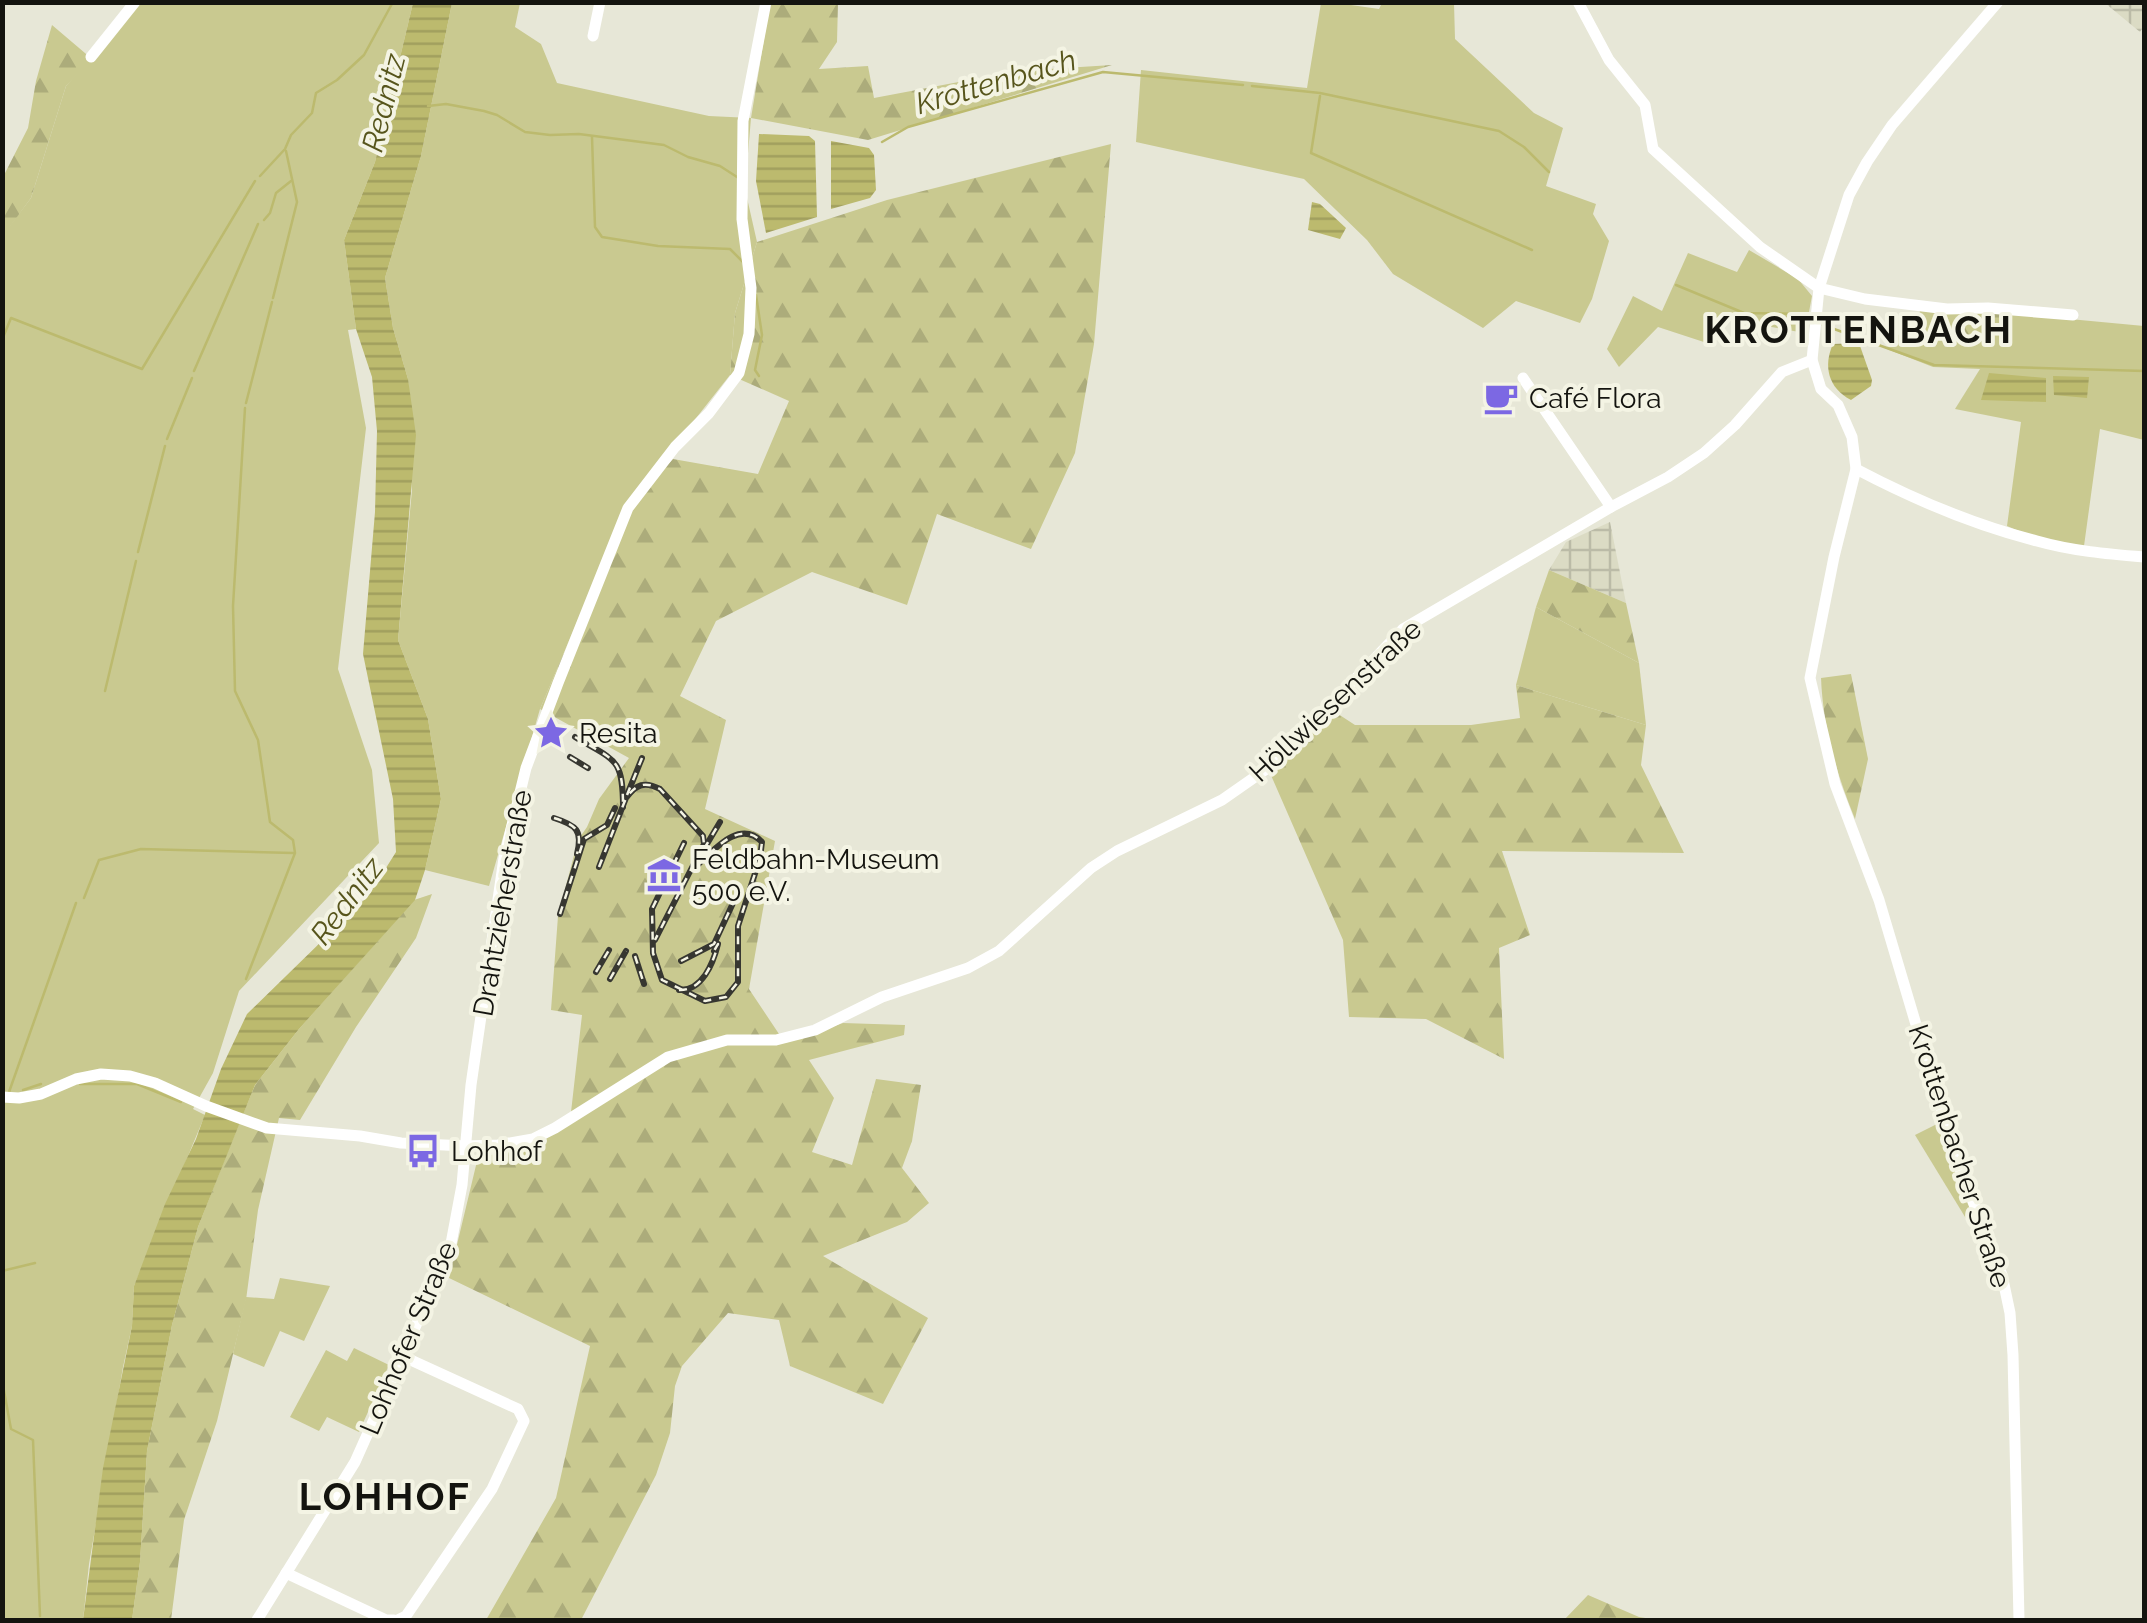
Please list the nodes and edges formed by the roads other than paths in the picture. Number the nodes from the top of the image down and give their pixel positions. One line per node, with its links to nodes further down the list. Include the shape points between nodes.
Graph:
1 (135, 2): 7 (street)
2 (600, 2): 6 (street)
3 (766, 2): 16 (street, Drahtzieherstraße, via 741,159 750,334 739,373 628,508 526,768 494,919)
4 (1578, 2): 8 (street, via 1609,60 1645,104 1653,149 1760,247)
5 (1998, 2): 8 (street, via 1867,162 1849,195)
6 (593, 36)
7 (91, 58)
8 (1819, 288): 9 (street, via 1928,307); 10 (street)
9 (2073, 315)
10 (1812, 360): 12 (street, via 1852,437); 13 (street, Höllwiesenstraße, via 1782,372 1704,453)
11 (1523, 378): 13 (street)
12 (1856, 468): 14 (street, via 1902,493 2036,541); 21 (street, Krottenbacher Straße, via 1810,678 1835,784 1879,900 1956,1160 2002,1275 2013,1355)
13 (1611, 507): 16 (street, Höllwiesenstraße, via 1403,628 1274,763 1222,800 1090,868 985,959 815,1030 776,1040 727,1040 668,1057 533,1139)
14 (2144, 557)
15 (2, 1097): 16 (street, Höllwiesenstraße, via 41,1094 101,1074 130,1076 260,1126)
16 (466, 1146): 17 (street, Lohhofer Straße, via 450,1250)
17 (402, 1356): 18 (street, Lohhofer Straße, via 355,1462); 20 (street, via 518,1408 524,1421 492,1489 406,1616)
18 (286, 1573): 19 (street, Lohhofer Straße); 20 (street)
19 (257, 1620)
20 (396, 1620)
21 (2019, 1620)

